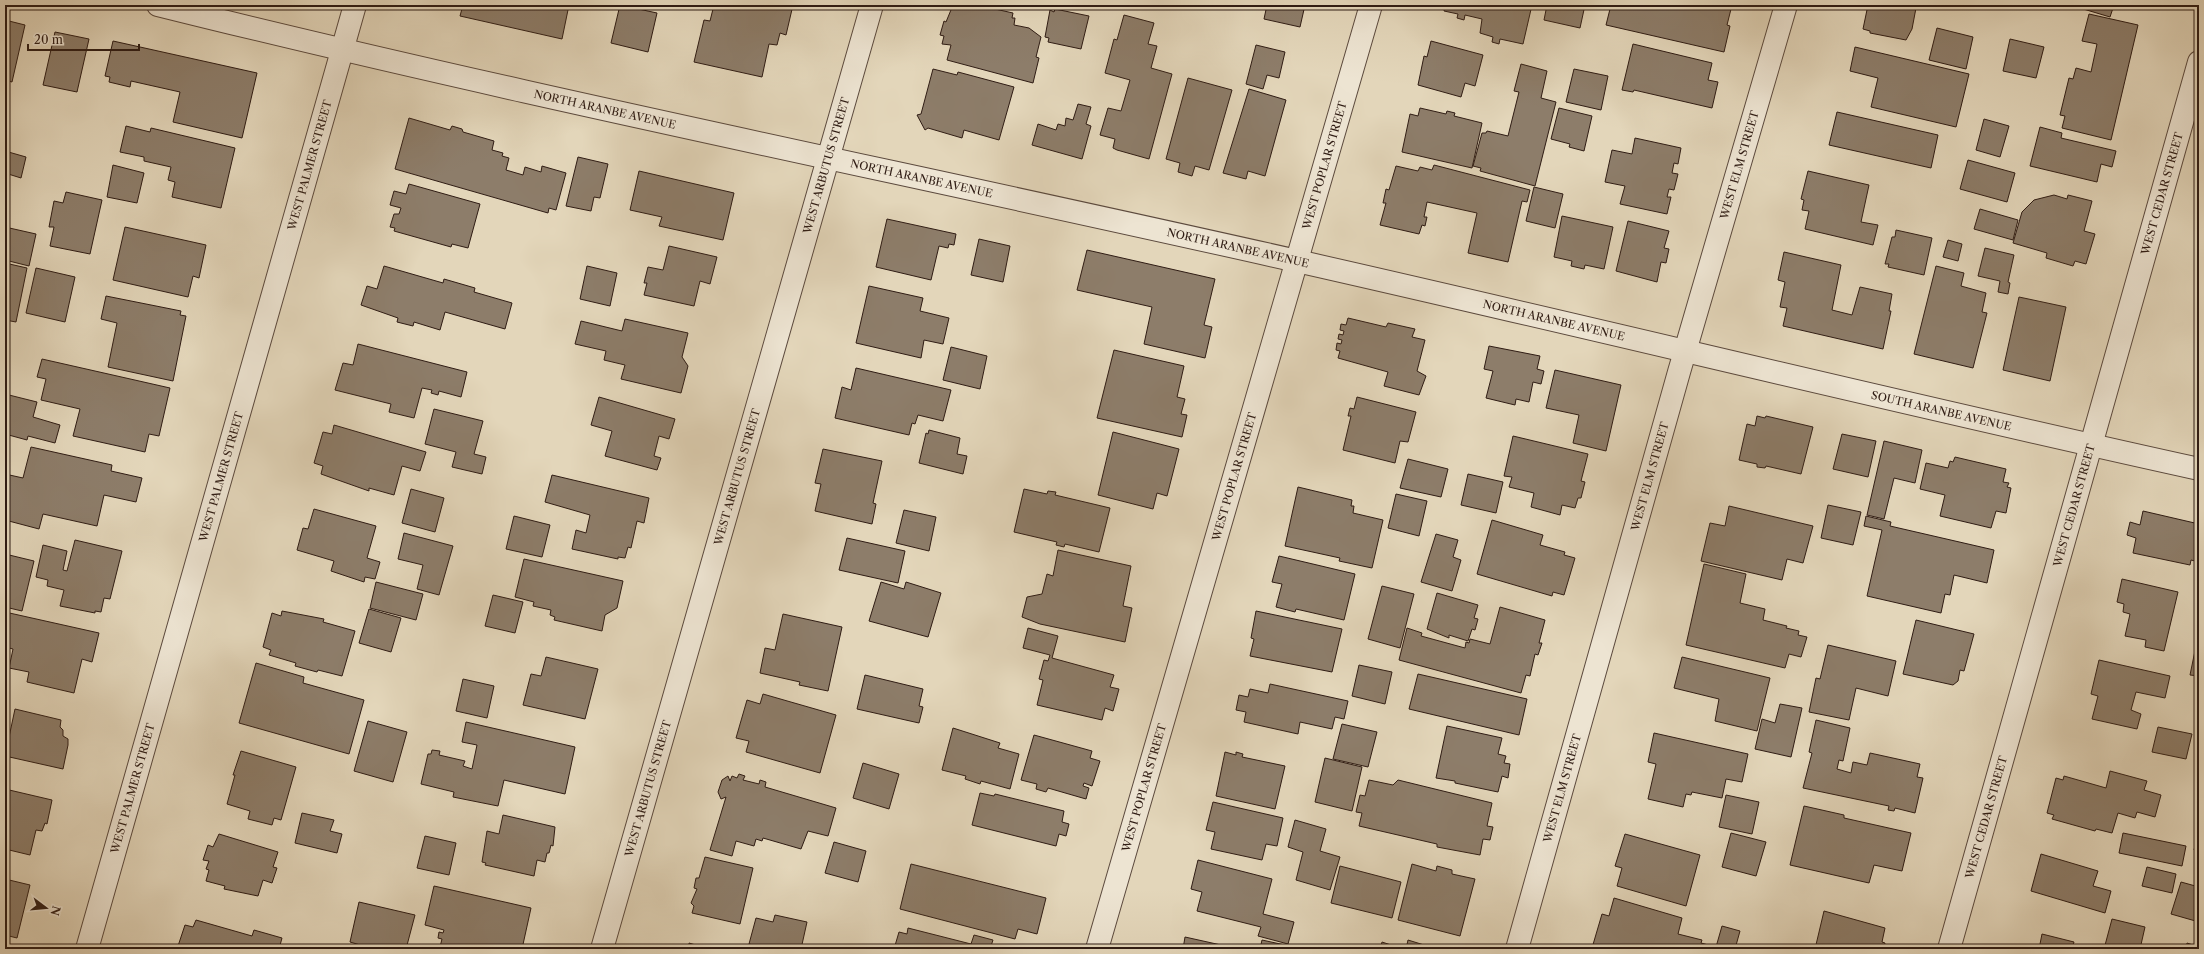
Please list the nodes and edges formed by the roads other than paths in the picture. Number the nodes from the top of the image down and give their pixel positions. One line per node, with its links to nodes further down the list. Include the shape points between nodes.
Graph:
1 (158, 5): 6 (street, NORTH ARANBE AVENUE)
2 (355, 5): 6 (street, WEST PALMER STREET)
3 (872, 5): 8 (street, WEST ARBUTUS STREET)
4 (1371, 5): 9 (street, WEST POPLAR STREET)
5 (1786, 5): 10 (street, WEST ELM STREET)
6 (342, 51): 8 (street, NORTH ARANBE AVENUE); 13 (street, WEST PALMER STREET)
7 (2199, 62): 11 (street, WEST CEDAR STREET)
8 (828, 159): 9 (street, NORTH ARANBE AVENUE); 14 (street, WEST ARBUTUS STREET)
9 (1298, 261): 10 (street, NORTH ARANBE AVENUE); 15 (street, WEST POPLAR STREET)
10 (1684, 352): 11 (street, SOUTH ARANBE AVENUE); 16 (street, WEST ELM STREET)
11 (2091, 446): 12 (street, SOUTH ARANBE AVENUE); 17 (street, WEST CEDAR STREET)
12 (2199, 470)
13 (87, 949)
14 (602, 949)
15 (1097, 949)
16 (1518, 949)
17 (1949, 949)

